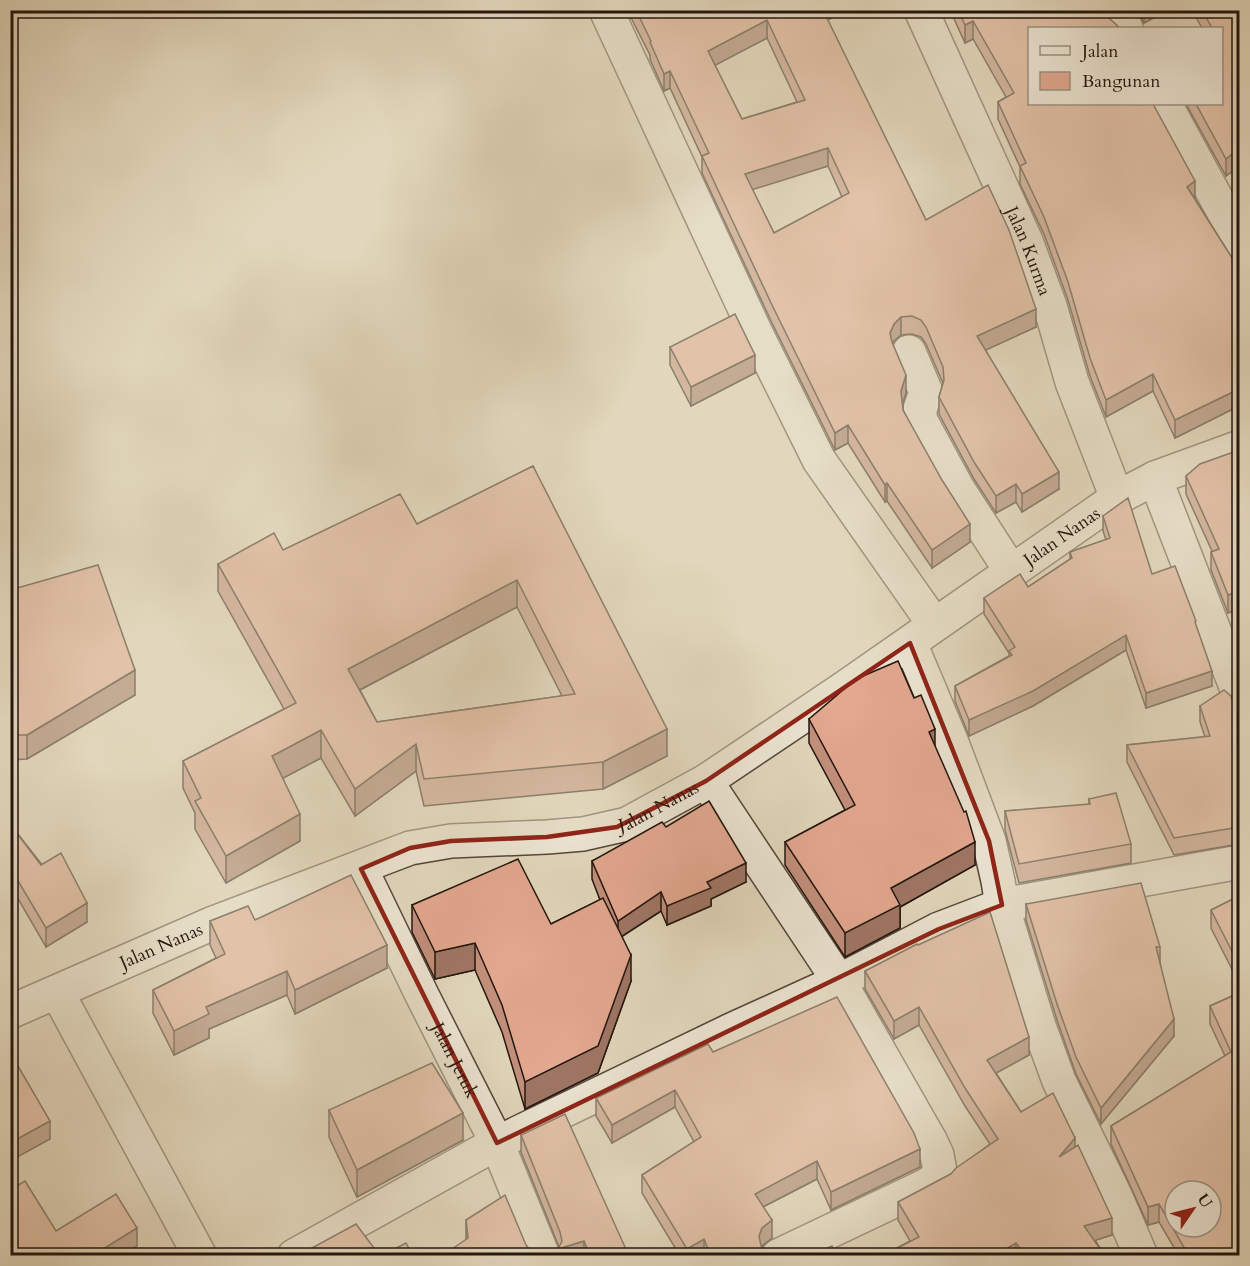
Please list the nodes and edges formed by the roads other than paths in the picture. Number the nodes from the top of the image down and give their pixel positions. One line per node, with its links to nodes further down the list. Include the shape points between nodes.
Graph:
1 (606, 10): 12 (street, via 819,460)
2 (921, 10): 10 (street, Jalan Kurma, via 1026,241 1072,382)
3 (1116, 10): 4 (street)
4 (1125, 27)
5 (1166, 105): 6 (street)
6 (1239, 242)
7 (909, 352): 11 (street, via 926,392 920,419 958,489)
8 (1239, 447): 9 (street, Jalan Nanas)
9 (1155, 478): 10 (street, Jalan Nanas); 13 (street)
10 (1117, 498): 11 (street, Jalan Nanas)
11 (1011, 571): 12 (street, Jalan Nanas)
12 (922, 634): 14 (street, Jalan Nanas); 17 (street, via 952,743 989,841)
13 (1239, 697)
14 (706, 780): 16 (street, Jalan Nanas, via 617,827 583,834 451,841 410,848); 18 (street)
15 (1239, 862): 17 (street)
16 (361, 869): 19 (street, Jalan Nanas, via 211,924); 21 (street, Jalan Jeruk)
17 (1002, 905): 18 (street, via 939,929); 26 (street, via 1059,1081)
18 (839, 981): 21 (street); 25 (street, via 931,1142 941,1176)
19 (57, 992): 20 (street, Jalan Nanas); 22 (street)
20 (10, 1012)
21 (497, 1143): 23 (street); 24 (street, Jalan Jeruk)
22 (200, 1256)
23 (294, 1256)
24 (543, 1256)
25 (778, 1256)
26 (1141, 1256)

